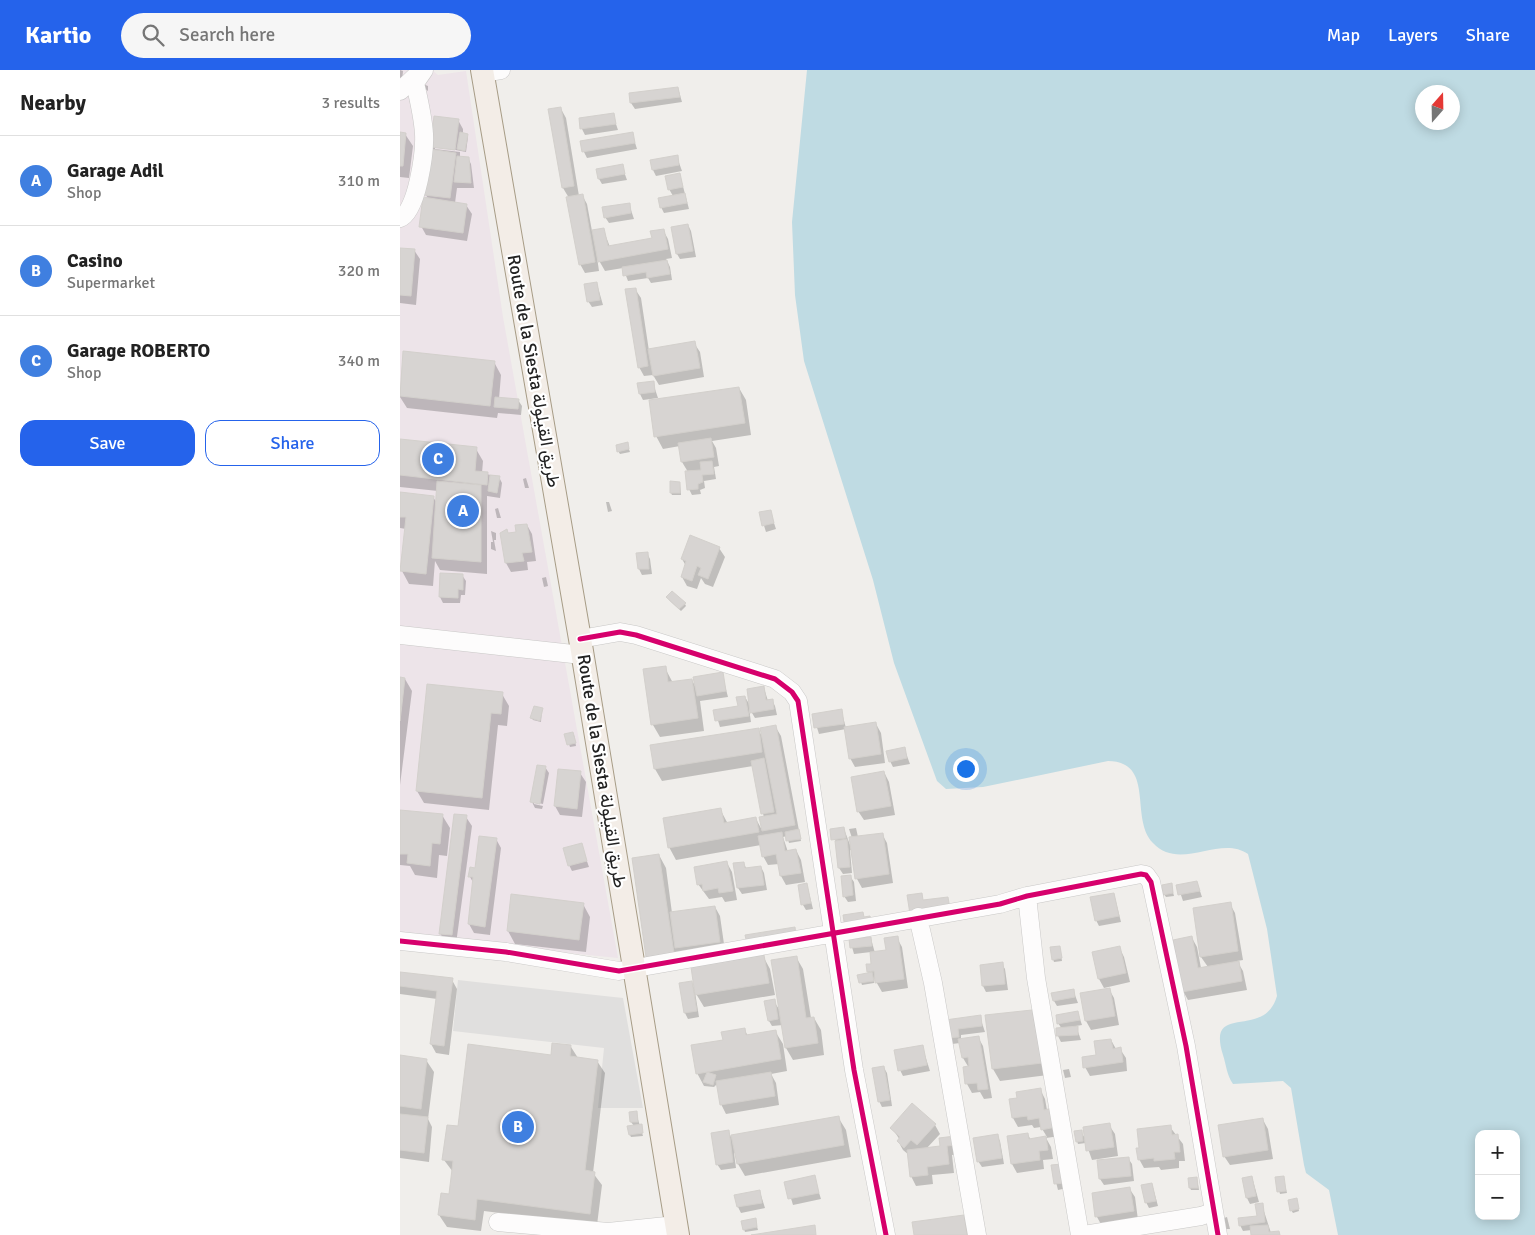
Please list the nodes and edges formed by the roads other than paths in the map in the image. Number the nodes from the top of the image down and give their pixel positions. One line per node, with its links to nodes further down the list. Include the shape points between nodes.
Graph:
1 (423, 70): 3 (street); 4 (street, via 415,84 424,136 421,165 412,207)
2 (488, 71): 6 (main road, Route de la Siesta طريق القيلولة)
3 (400, 91)
4 (400, 218)
5 (400, 635): 6 (street)
6 (581, 647): 9 (street, via 620,632 636,635 775,679 792,692 800,710); 11 (main road, Route de la Siesta طريق القيلولة)
7 (1027, 896): 8 (street, via 1000,904); 12 (street, via 1141,874 1151,882 1186,1046); 17 (street, via 1036,978)
8 (918, 917): 9 (street); 16 (street, via 933,983)
9 (833, 934): 11 (street); 15 (street, via 854,1070)
10 (400, 941): 11 (street, via 506,952 619,971)
11 (635, 969): 14 (main road, Route de la Siesta طريق القيلولة)
12 (1213, 1210): 17 (street, via 1201,1216); 18 (street)
13 (498, 1222): 14 (street, via 608,1232)
14 (677, 1230)
15 (886, 1235)
16 (977, 1235)
17 (1082, 1235)
18 (1218, 1235)

